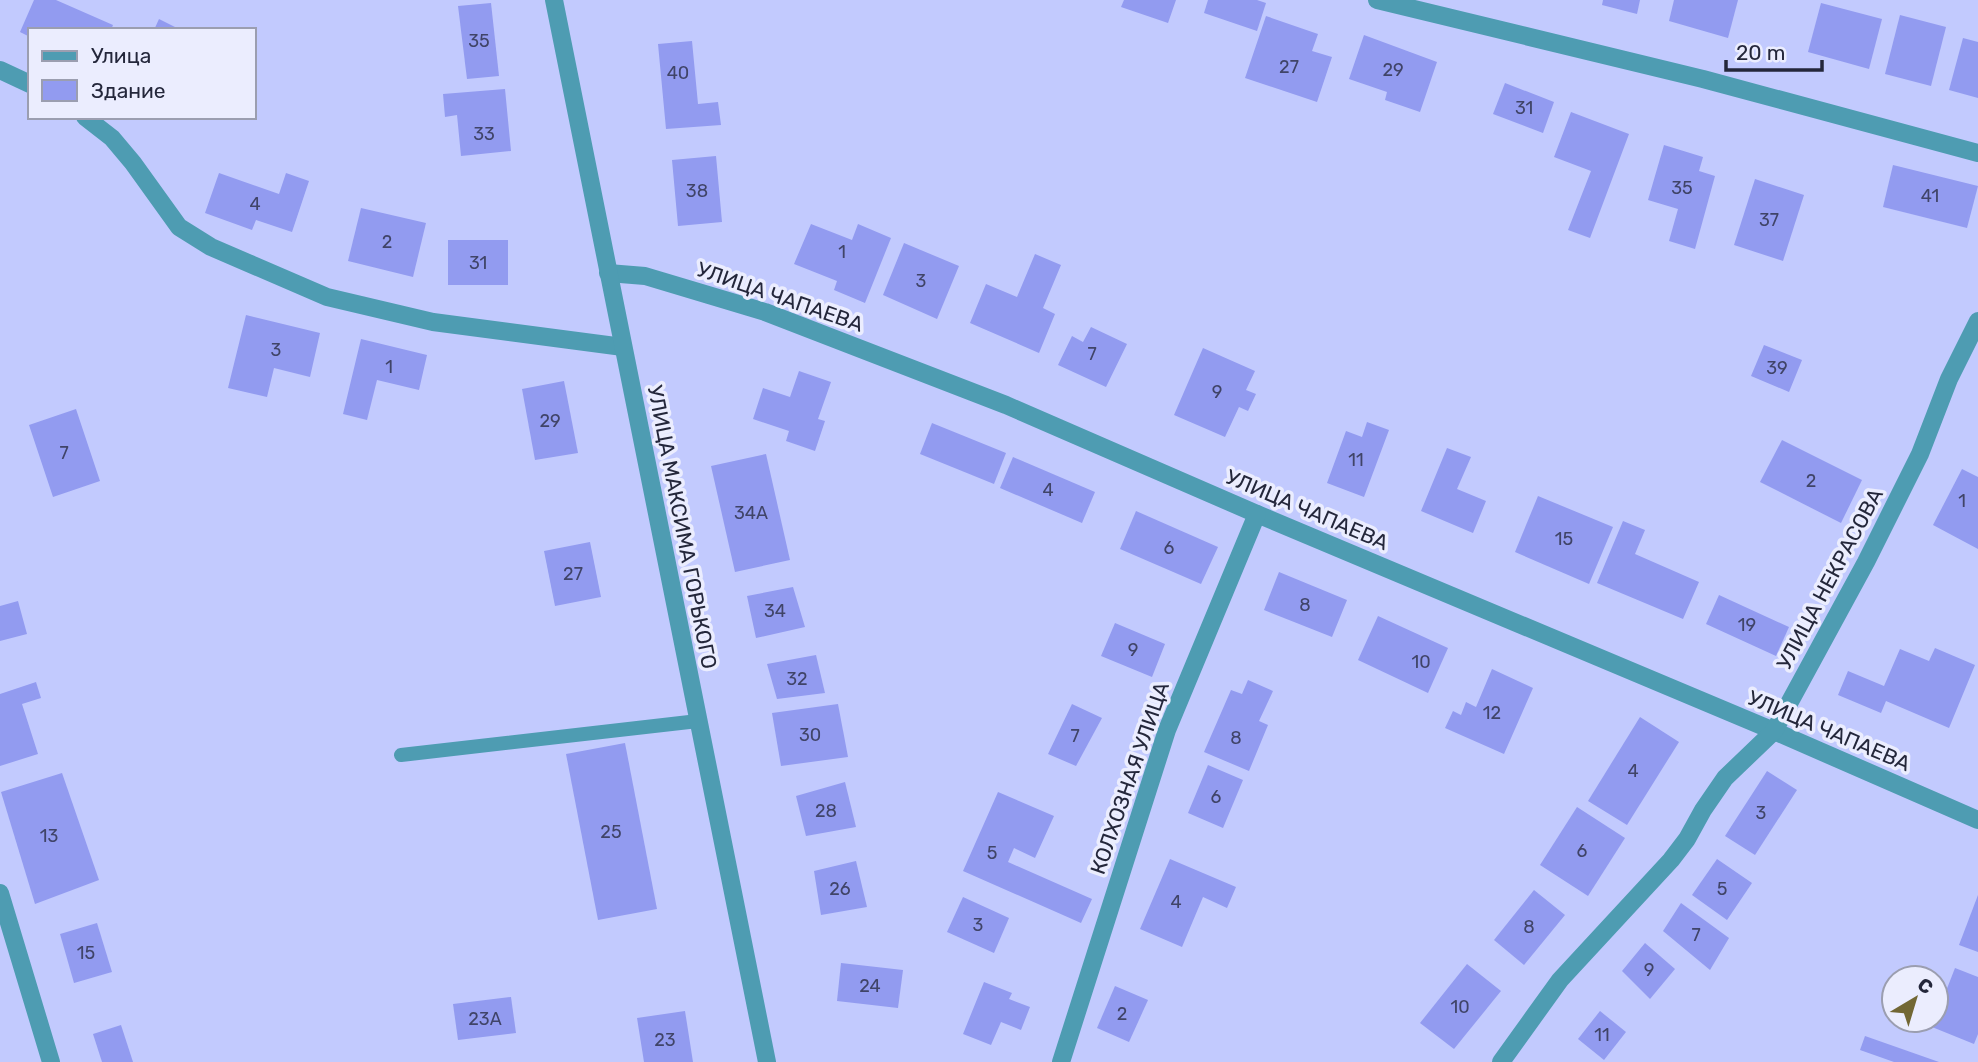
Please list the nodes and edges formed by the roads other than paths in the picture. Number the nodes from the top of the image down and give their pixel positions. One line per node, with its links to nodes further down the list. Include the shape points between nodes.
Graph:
1 (554, 0): 7 (street, УЛИЦА МАКСИМА ГОРЬКОГО)
2 (1377, 0): 6 (street, via 1703,79)
3 (0, 70): 4 (street)
4 (28, 83)
5 (87, 119): 9 (street, via 119,147 179,227 211,247 314,292 433,321)
6 (1978, 153)
7 (608, 273): 9 (street, УЛИЦА МАКСИМА ГОРЬКОГО); 10 (street, УЛИЦА ЧАПАЕВА, via 646,276 765,312 1006,405)
8 (1978, 321): 12 (street, УЛИЦА НЕКРАСОВА, via 1920,454)
9 (623, 347): 11 (street, УЛИЦА МАКСИМА ГОРЬКОГО)
10 (1257, 514): 12 (street, УЛИЦА ЧАПАЕВА); 18 (street, КОЛХОЗНАЯ УЛИЦА, via 1167,730)
11 (698, 721): 13 (lane); 17 (street, УЛИЦА МАКСИМА ГОРЬКОГО)
12 (1774, 731): 14 (street, УЛИЦА ЧАПАЕВА); 19 (street, УЛИЦА НЕКРАСОВА, via 1725,778 1671,860 1560,980)
13 (401, 755)
14 (1978, 820)
15 (0, 893): 16 (street)
16 (51, 1062)
17 (767, 1062)
18 (1061, 1062)
19 (1501, 1062)

